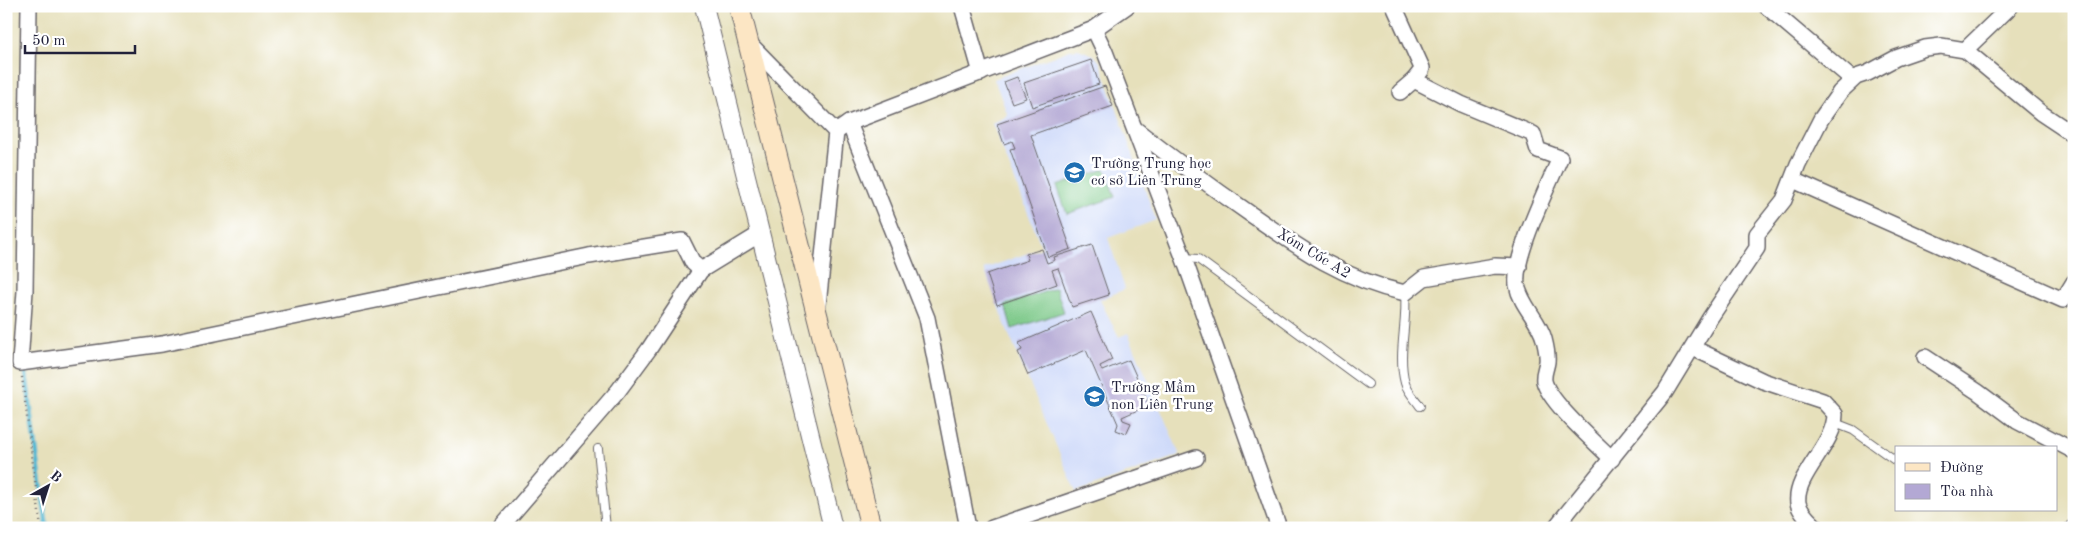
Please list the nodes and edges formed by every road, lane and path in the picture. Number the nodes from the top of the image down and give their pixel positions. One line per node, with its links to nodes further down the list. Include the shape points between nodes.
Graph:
1 (29, 6): 30 (street)
2 (704, 6): 21 (street)
3 (962, 6): 12 (street)
4 (1128, 6): 9 (street)
5 (1394, 6): 14 (street, via 1422,68)
6 (1766, 6): 13 (street)
7 (2012, 6): 11 (street)
8 (742, 9): 10 (main road)
9 (1094, 29): 12 (street); 17 (street)
10 (749, 43): 18 (street); 27 (main road)
11 (1965, 50): 13 (street, via 1941,46 1925,48); 19 (street, via 2041,113)
12 (981, 73): 16 (street)
13 (1852, 79): 20 (street, via 1822,119)
14 (1414, 80): 15 (street); 23 (street, via 1533,134 1538,150 1560,158 1536,214)
15 (1400, 92)
16 (849, 123): 18 (street); 44 (street, via 927,318)
17 (1134, 128): 22 (street); 26 (street, Xóm Cốc A2, via 1185,168 1306,252 1366,283)
18 (836, 132): 27 (street)
19 (2074, 135)
20 (1793, 180): 25 (street, via 2063,300); 28 (street, via 1784,200 1757,234 1757,248)
21 (760, 234): 24 (street); 42 (street)
22 (1184, 258): 31 (lane, via 1198,259); 46 (street)
23 (1519, 266): 26 (street, via 1495,266 1424,278); 37 (street, via 1518,285 1529,314 1540,329 1546,349 1545,383 1559,404)
24 (700, 270): 30 (street, via 682,241 588,256 162,344); 40 (street, via 618,392)
25 (2074, 282)
26 (1405, 293): 32 (lane, via 1402,356 1405,385)
27 (816, 316): 43 (main road)
28 (1693, 348): 33 (street, via 1763,381 1823,401 1836,414); 37 (street, via 1665,392)
29 (1925, 357): 35 (street, via 2017,422)
30 (24, 363): 39 (path)
31 (1368, 384)
32 (1420, 406)
33 (1835, 423): 38 (lane, via 1854,430); 48 (street, via 1799,492 1798,503 1802,511)
34 (598, 449): 41 (lane)
35 (2074, 451)
36 (1196, 458): 45 (street)
37 (1612, 458): 47 (street)
38 (1895, 460)
39 (41, 528)
40 (500, 528)
41 (606, 528)
42 (833, 528)
43 (871, 528)
44 (968, 528)
45 (992, 528)
46 (1279, 528)
47 (1555, 528)
48 (1817, 528)

